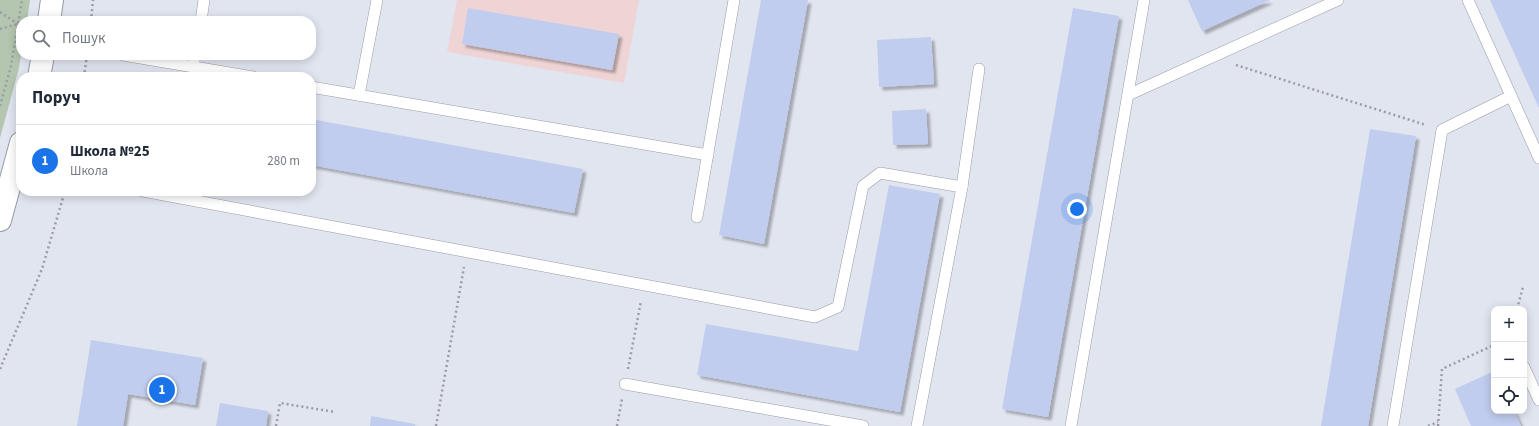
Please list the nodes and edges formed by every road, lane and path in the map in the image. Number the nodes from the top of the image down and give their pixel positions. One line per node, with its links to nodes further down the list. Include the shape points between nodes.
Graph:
1 (22, 0): 11 (path)
2 (52, 0): 12 (street)
3 (93, 0): 13 (path)
4 (204, 0): 14 (lane)
5 (377, 0): 30 (lane)
6 (734, 0): 35 (lane)
7 (1144, 0): 31 (lane)
8 (1338, 0): 19 (lane)
9 (1468, 0): 32 (lane)
10 (0, 12): 15 (path)
11 (20, 16)
12 (50, 16)
13 (91, 16)
14 (201, 16)
15 (16, 23)
16 (16, 26): 17 (path)
17 (0, 29)
18 (16, 40): 33 (path)
19 (1210, 58): 31 (lane); 34 (path)
20 (42, 60): 26 (street)
21 (86, 60): 27 (path)
22 (152, 60): 24 (lane)
23 (194, 60): 24 (lane)
24 (193, 67): 28 (lane)
25 (979, 69): 38 (lane)
26 (40, 72)
27 (85, 72)
28 (223, 72)
29 (316, 88): 30 (lane)
30 (359, 95): 35 (lane)
31 (1128, 95): 59 (lane)
32 (1511, 96): 34 (lane); 36 (lane)
33 (0, 106)
34 (1442, 130): 60 (lane)
35 (708, 154): 41 (lane)
36 (1539, 158)
37 (16, 174): 42 (street)
38 (962, 188): 44 (lane, via 880,173 863,186 838,307 815,316); 58 (lane)
39 (64, 196): 48 (path, via 42,269)
40 (170, 196): 43 (lane)
41 (697, 217)
42 (0, 220)
43 (467, 251): 44 (lane); 55 (path)
44 (644, 285): 50 (path)
45 (1523, 286): 46 (path)
46 (1518, 306)
47 (1491, 346): 53 (path, via 1442,369)
48 (0, 369)
49 (1527, 374): 51 (lane)
50 (625, 384): 56 (path); 57 (lane)
51 (1539, 400)
52 (335, 412): 54 (path, via 280,403)
53 (1438, 422): 61 (path); 62 (path)
54 (276, 426)
55 (436, 426)
56 (616, 426)
57 (863, 426)
58 (917, 426)
59 (1071, 426)
60 (1393, 426)
61 (1428, 426)
62 (1438, 426)

